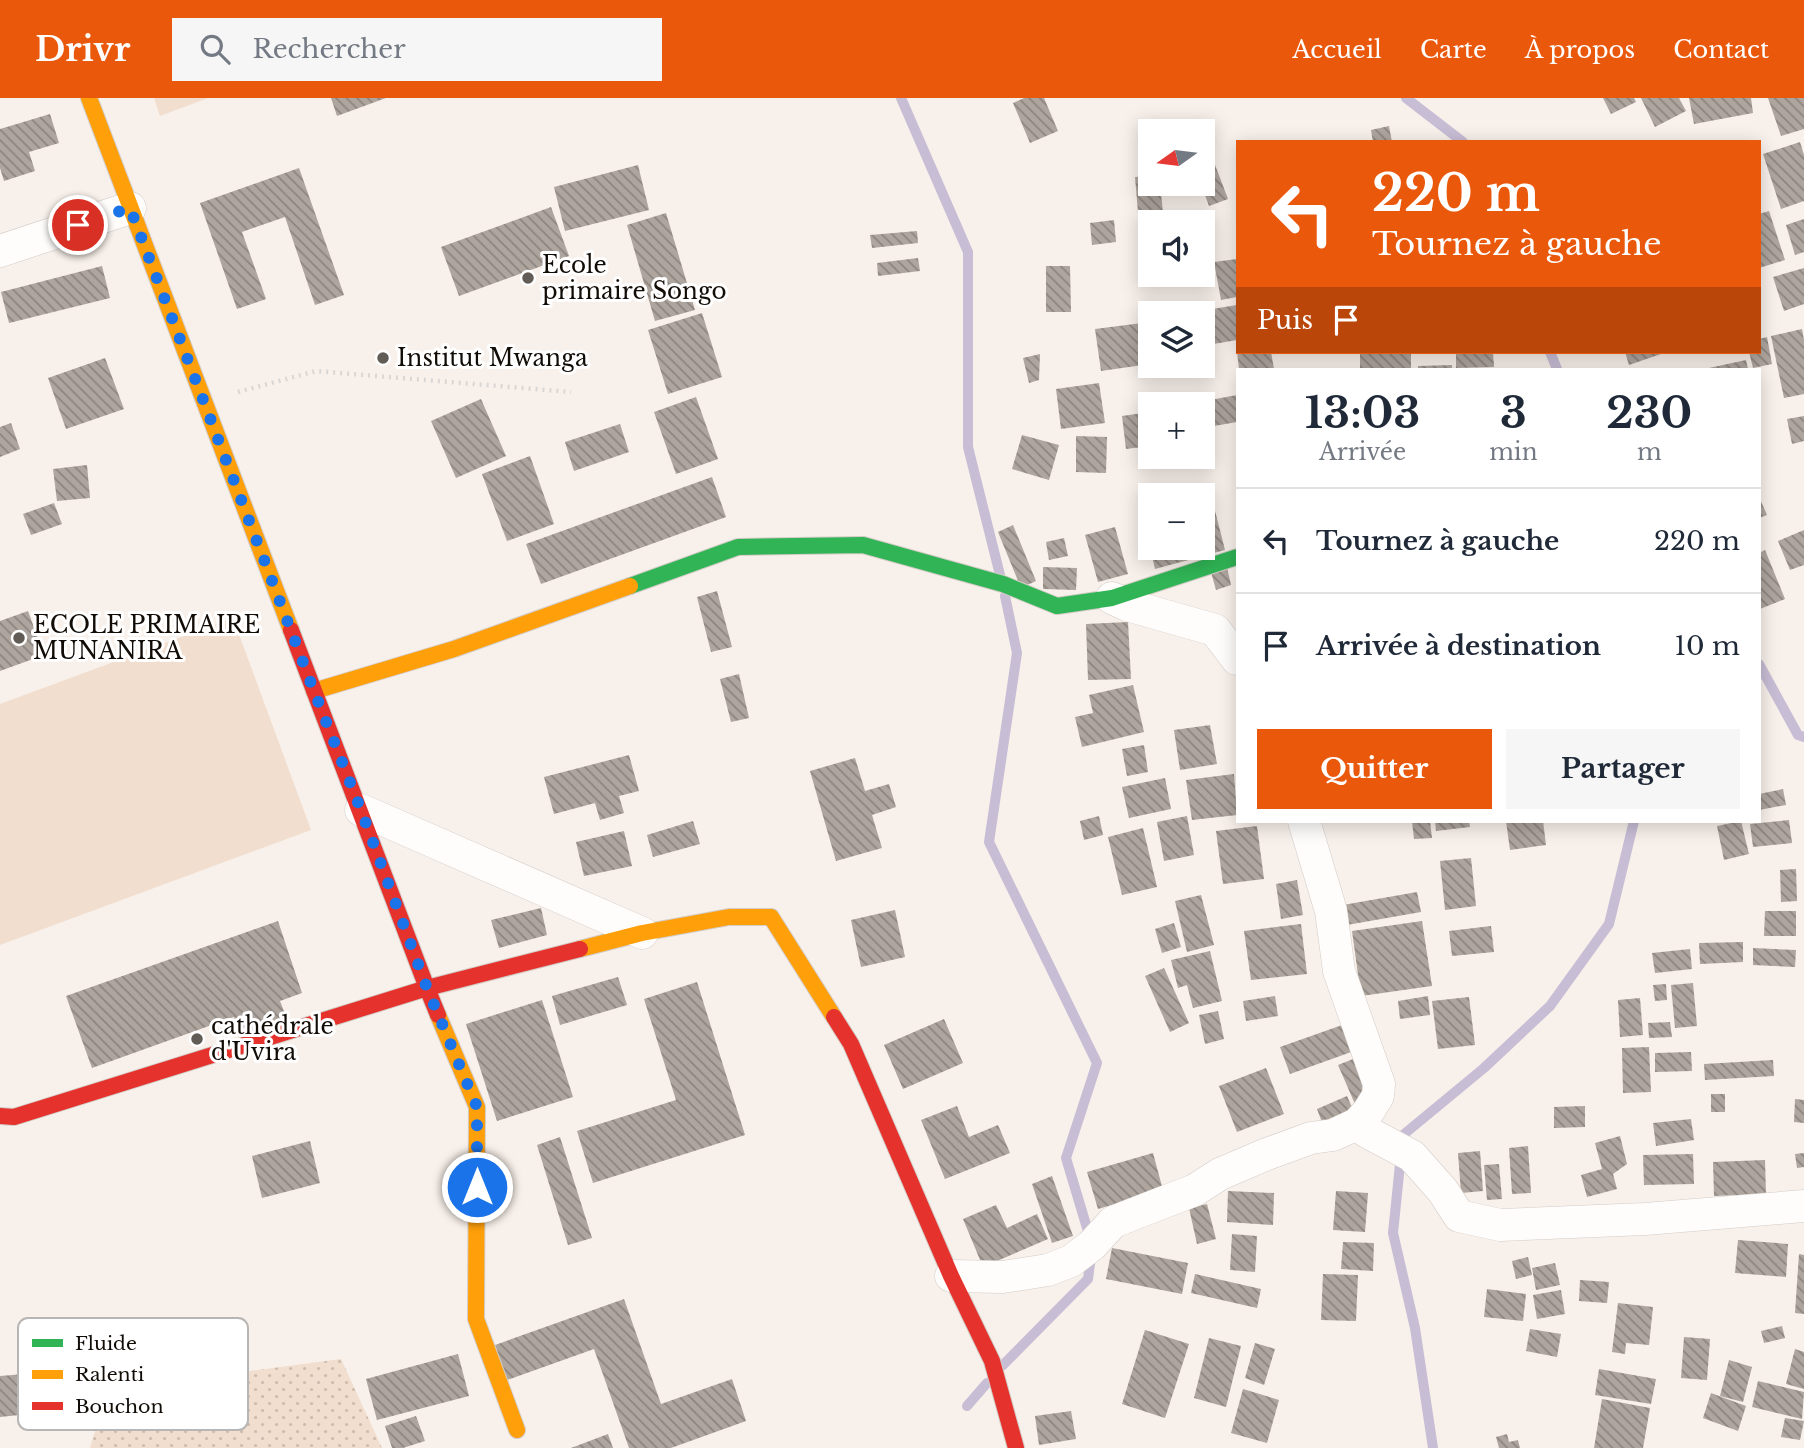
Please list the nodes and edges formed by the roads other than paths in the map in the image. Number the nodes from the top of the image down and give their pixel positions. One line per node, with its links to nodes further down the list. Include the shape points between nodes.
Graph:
1 (89, 98): 2 (street)
2 (130, 208): 3 (street); 7 (street)
3 (0, 251)
4 (1236, 557): 5 (street)
5 (1112, 598): 6 (street, via 1215,630); 7 (street, via 1057,606 1003,584 863,545 738,547 454,649)
6 (1236, 658)
7 (314, 691): 8 (street)
8 (361, 810): 10 (street); 11 (street)
9 (1305, 823): 13 (street, via 1331,911 1339,971 1379,1084 1368,1112)
10 (642, 933): 11 (street); 15 (street, via 729,916 771,917 851,1044)
11 (427, 988): 12 (street, via 15,1117); 16 (street, via 477,1107 476,1319)
12 (0, 1116)
13 (1368, 1131): 14 (street, via 1412,1156 1459,1216 1500,1225); 15 (street, via 1311,1138 1220,1174 1195,1190 1113,1222 1071,1261 1048,1270 1003,1277)
14 (1804, 1206)
15 (951, 1276): 17 (street, via 992,1361)
16 (517, 1430)
17 (1016, 1448)

